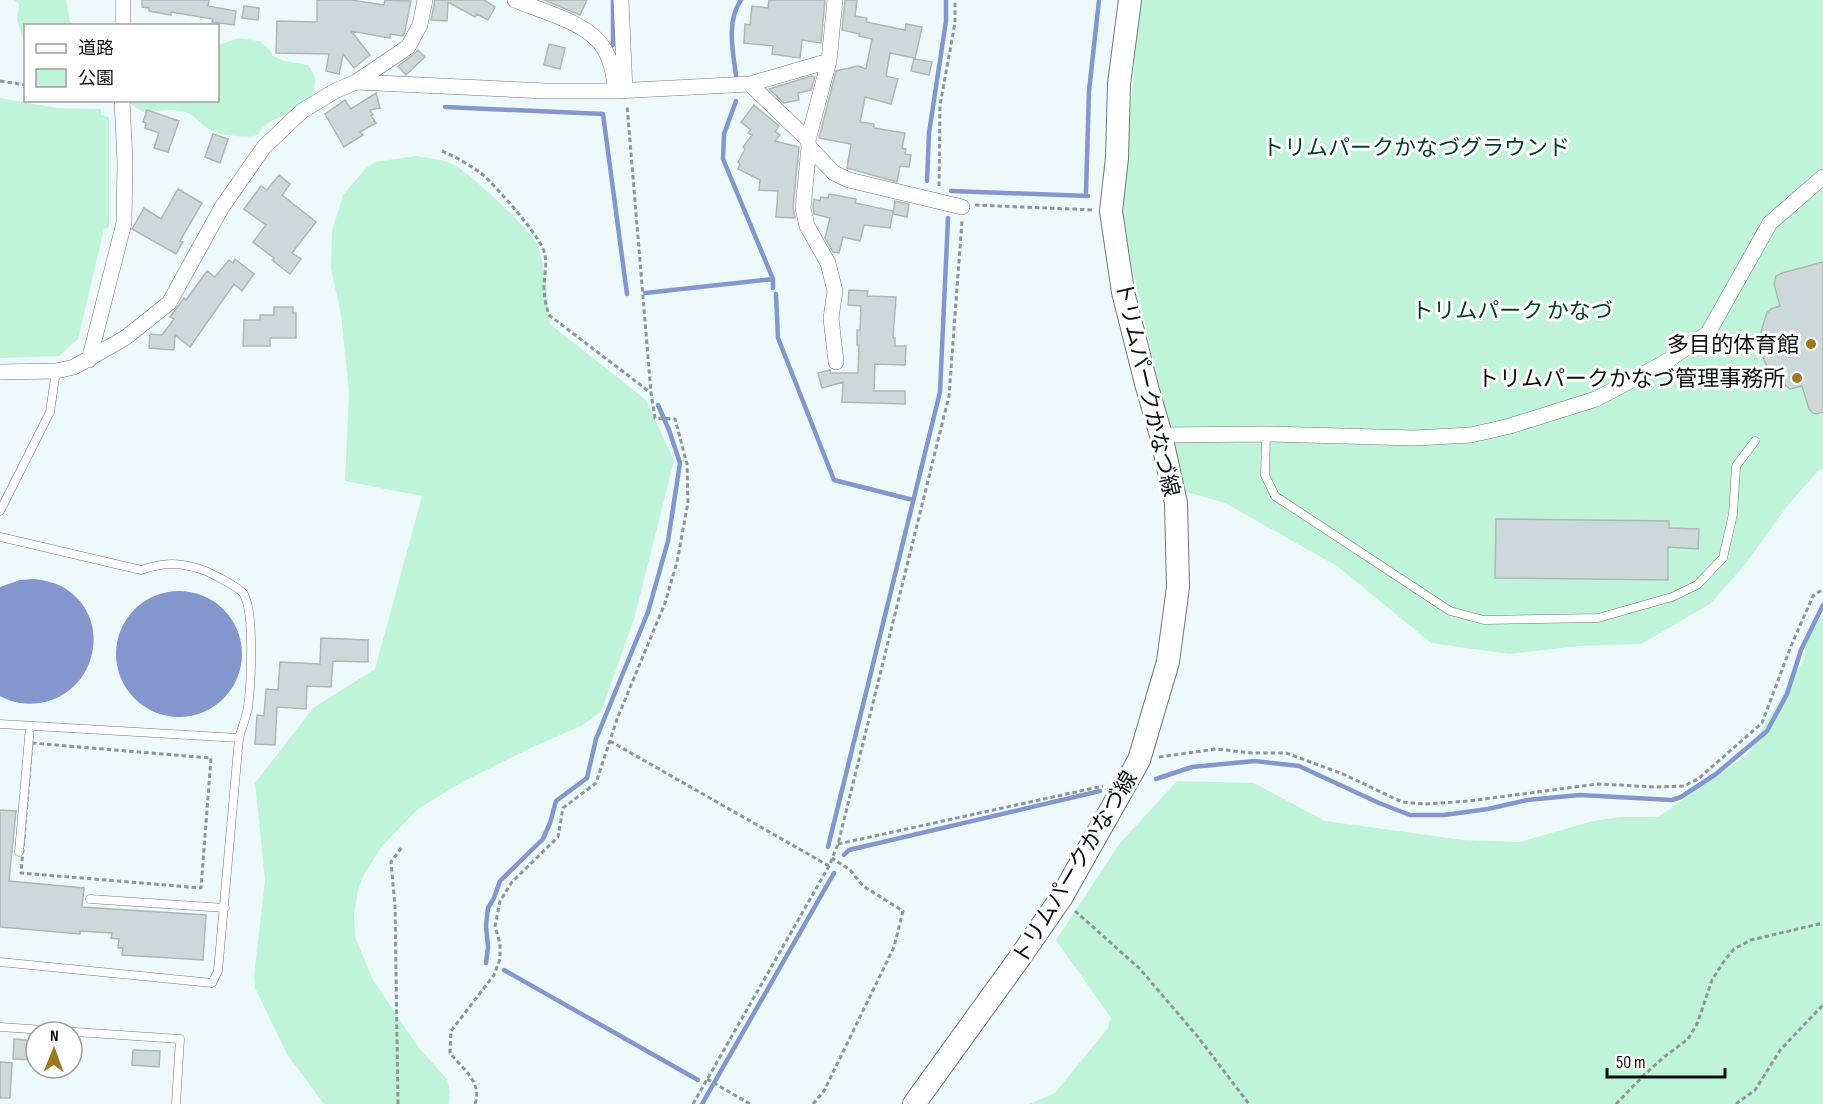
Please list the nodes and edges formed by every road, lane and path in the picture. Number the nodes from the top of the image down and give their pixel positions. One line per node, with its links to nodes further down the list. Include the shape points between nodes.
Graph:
1 (123, 0): 8 (street)
2 (425, 0): 11 (street, via 420,25 408,47)
3 (515, 0): 14 (street, via 581,26 604,48)
4 (621, 0): 14 (street)
5 (836, 0): 9 (street)
6 (955, 0): 19 (path, via 955,23 940,105)
7 (1130, 0): 21 (main road, トリムパークかなづ線, via 1119,84)
8 (123, 24)
9 (829, 62): 12 (street); 16 (street)
10 (0, 81): 13 (path)
11 (356, 82): 14 (street); 22 (street, via 302,111 264,147 222,207 169,303)
12 (750, 84): 14 (street); 16 (street)
13 (24, 85)
14 (621, 91): 26 (path)
15 (122, 102): 22 (street, via 124,223)
16 (808, 143): 20 (street, via 834,173 849,180); 23 (street, via 803,208 807,226 828,263 835,291 831,318)
17 (442, 151): 26 (path, via 482,174 534,234 545,252 545,304 549,315)
18 (1823, 177): 27 (street, via 1770,223 1708,333 1664,363 1596,399 1471,435 1414,438)
19 (939, 191)
20 (967, 206): 21 (path); 40 (path, via 949,396)
21 (1111, 210): 28 (main road, トリムパークかなづ線, via 1123,292)
22 (89, 360): 24 (street)
23 (836, 362)
24 (57, 371): 25 (street); 30 (lane, via 50,412)
25 (0, 372)
26 (651, 393): 36 (path, via 655,418 675,419 687,464 688,502 665,603)
27 (1266, 434): 28 (street); 29 (lane, via 1265,475 1275,496 1450,611 1484,620 1598,618 1672,597 1696,585 1723,558 1733,514 1736,466)
28 (1161, 435): 38 (main road, トリムパークかなづ線, via 1176,503 1178,587 1168,662)
29 (1755, 441)
30 (0, 511)
31 (0, 537): 35 (lane, via 141,570 183,564 212,573 242,593 249,615 251,669 248,709)
32 (1823, 589): 38 (path, via 1813,596 1762,723 1698,779 1684,786 1598,784 1425,804 1402,802 1286,753 1216,749)
33 (0, 724): 34 (lane)
34 (30, 726): 35 (lane); 42 (lane)
35 (239, 738): 47 (lane)
36 (610, 741): 44 (path); 55 (path, via 596,783 563,808 558,837 512,882 501,901 495,926 500,959 494,975 451,1031 450,1053 477,1089)
37 (212, 758): 37 (path, via 201,888 21,873 32,743)
38 (1139, 760): 39 (main road, トリムパークかなづ線)
39 (1126, 781): 40 (path); 45 (main road, トリムパークかなづ線)
40 (838, 844): 43 (path)
41 (402, 847): 54 (path, via 391,862)
42 (19, 852)
43 (832, 858): 44 (path); 58 (path, via 850,870 863,886 903,911 894,947 824,1092)
44 (829, 866): 52 (path)
45 (1061, 898): 59 (main road, トリムパークかなづ線); 60 (path, via 1140,969)
46 (90, 899): 47 (lane)
47 (225, 908): 49 (lane, via 218,971 212,983)
48 (1823, 923): 61 (path, via 1751,940 1734,949 1712,980 1688,1039)
49 (0, 962)
50 (1823, 1005): 62 (path, via 1781,1049 1755,1090)
51 (0, 1027): 53 (lane, via 180,1039)
52 (707, 1079): 56 (path); 57 (path)
53 (176, 1104)
54 (398, 1104)
55 (475, 1104)
56 (693, 1104)
57 (750, 1104)
58 (813, 1104)
59 (914, 1104)
60 (1249, 1104)
61 (1616, 1104)
62 (1736, 1104)

